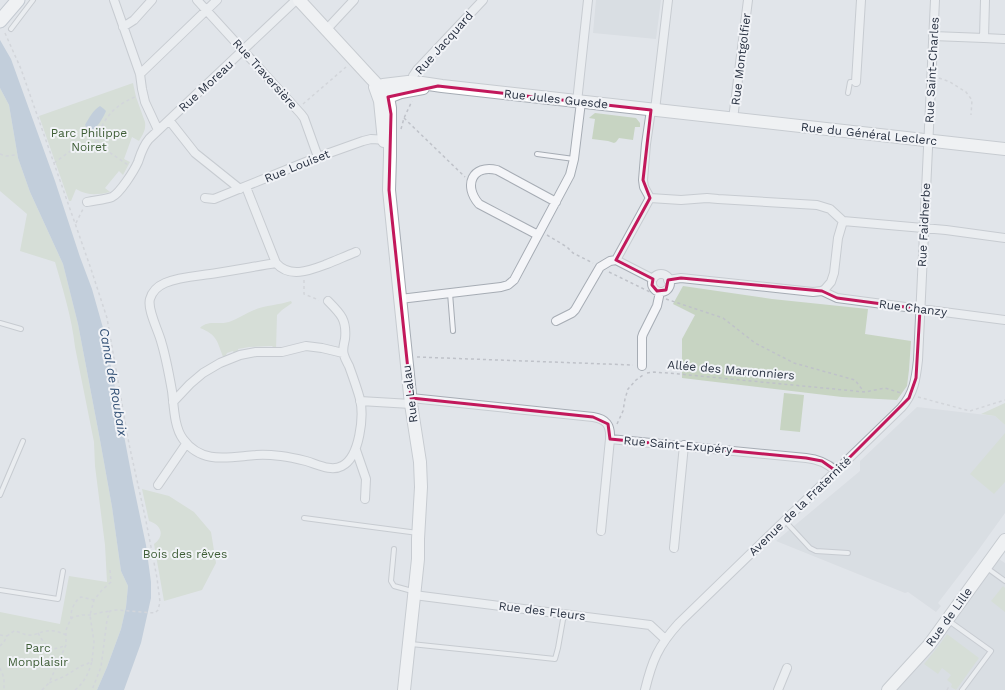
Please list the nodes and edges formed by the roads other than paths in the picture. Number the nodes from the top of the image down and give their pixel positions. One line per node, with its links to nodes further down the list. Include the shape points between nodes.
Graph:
1 (18, 0): 17 (main road)
2 (33, 0): 19 (lane)
3 (114, 0): 18 (street)
4 (152, 0): 18 (street, via 134,20)
5 (197, 0): 16 (street, Rue Traversière)
6 (218, 0): 16 (street)
7 (298, 0): 20 (street); 24 (street, Rue Moreau)
8 (354, 0): 20 (street)
9 (483, 0): 27 (street, Rue Jacquard, via 417,70 413,76)
10 (588, 0): 31 (street)
11 (668, 0): 32 (street)
12 (748, 0): 33 (street, Rue Montgolfier)
13 (861, 0): 26 (street)
14 (935, 0): 21 (street, Rue Saint-Charles)
15 (986, 0): 22 (street)
16 (207, 10): 24 (street, Rue Traversière); 25 (street)
17 (3, 14)
18 (123, 27): 25 (street)
19 (11, 29)
20 (326, 30): 28 (street)
21 (934, 36): 22 (street); 37 (street, Rue Saint-Charles)
22 (984, 38): 23 (street)
23 (1004, 39)
24 (243, 50): 34 (street, Rue Moreau); 40 (street, Rue Traversière, via 304,118)
25 (140, 74): 35 (street, via 145,102)
26 (856, 82): 29 (lane, via 850,82)
27 (412, 86): 28 (street, via 387,84); 30 (street); 31 (street, Rue Jules Guesde, via 442,86)
28 (378, 87): 30 (street)
29 (848, 93)
30 (384, 99): 36 (street, Rue Lalau)
31 (579, 102): 32 (street, Rue Jules Guesde); 41 (street)
32 (653, 110): 33 (street, Rue Jules Guesde); 44 (street, via 646,144 643,180)
33 (733, 119): 37 (street, Rue du Général Leclerc)
34 (170, 120): 35 (street, Rue Moreau); 42 (street, via 195,153)
35 (158, 130): 45 (street, Rue Moreau, via 144,146 135,168 119,190 113,196)
36 (387, 140): 40 (street, Rue Louiset, via 367,140); 59 (street, Rue Lalau, via 386,173)
37 (929, 141): 38 (street, Rue du Général Leclerc); 48 (street, Rue Faidherbe)
38 (1005, 149)
39 (538, 154): 41 (lane)
40 (318, 157): 42 (street, Rue Louiset)
41 (574, 159): 46 (street, via 570,175)
42 (243, 188): 43 (street, Rue Louiset, via 214,199); 53 (street)
43 (205, 198)
44 (650, 198): 47 (street, via 718,199 822,206 830,209); 52 (street)
45 (87, 202)
46 (556, 202): 49 (street); 49 (street, via 497,170 484,169 472,179 471,190 479,204)
47 (843, 221): 48 (street); 56 (street, via 833,278)
48 (924, 228): 50 (street); 61 (street, Rue Faidherbe)
49 (538, 235): 57 (street, via 516,277 508,285)
50 (1005, 238)
51 (356, 252): 53 (street, via 301,272 292,272)
52 (616, 260): 54 (street); 63 (street, via 600,267 575,310)
53 (276, 263): 71 (street, via 176,279 160,285 153,293 150,309 162,344)
54 (653, 279): 55 (street, via 661,275); 58 (street, via 653,288)
55 (668, 280): 56 (street, via 681,278 806,292); 58 (street, via 667,289)
56 (822, 291): 61 (street, Rue Chanzy, via 837,298)
57 (450, 293): 59 (street); 66 (lane)
58 (660, 294): 68 (street, via 643,334)
59 (400, 299): 70 (street, Rue Lalau)
60 (328, 301): 67 (street, via 345,323)
61 (920, 309): 62 (street, Rue Chanzy); 77 (street, Avenue de la Fraternité, via 917,371 910,395 901,408)
62 (1005, 320)
63 (556, 321)
64 (0, 323): 65 (lane)
65 (21, 329)
66 (454, 331)
67 (343, 353): 69 (street); 71 (street, via 306,346 282,352 240,355 203,373)
68 (642, 366)
69 (360, 401): 70 (street); 76 (street)
70 (411, 401): 72 (street, Rue Saint-Exupéry, via 593,417 608,424); 84 (street, Rue Lalau, via 421,480)
71 (174, 402): 74 (street, via 177,429)
72 (610, 439): 75 (street, Rue Saint-Exupéry); 83 (street)
73 (23, 441): 79 (lane)
74 (186, 444): 76 (street, via 199,453 216,458 273,455 299,459 327,468 342,467); 78 (street)
75 (684, 445): 77 (street, Rue Saint-Exupéry, via 813,459 827,464); 86 (street)
76 (356, 450): 80 (street, via 366,479)
77 (836, 471): 82 (street, Avenue de la Fraternité)
78 (158, 485)
79 (0, 495)
80 (365, 499)
81 (304, 518): 84 (lane)
82 (785, 521): 88 (lane, via 810,548 816,551); 96 (street, Avenue de la Fraternité)
83 (601, 531)
84 (418, 533): 93 (street, Rue Lalau)
85 (1005, 540): 89 (street, Rue de Lille)
86 (674, 548)
87 (394, 549): 93 (lane, via 391,581 394,586)
88 (848, 553)
89 (985, 566): 91 (lane); 95 (street, Rue de Lille)
90 (64, 571): 92 (lane, via 58,599)
91 (1005, 582)
92 (0, 590)
93 (414, 593): 94 (street, Rue des Fleurs); 97 (street, Rue Lalau)
94 (564, 614): 96 (street, Rue des Fleurs, via 650,625); 97 (lane, via 555,659)
95 (947, 619): 102 (street, Rue de Lille, via 924,651); 103 (lane, via 990,651)
96 (665, 639): 100 (street, Avenue de la Fraternité, via 653,662)
97 (409, 643): 99 (street, Rue Lalau)
98 (787, 668): 101 (street)
99 (404, 690)
100 (645, 690)
101 (778, 690)
102 (888, 690)
103 (962, 690)

